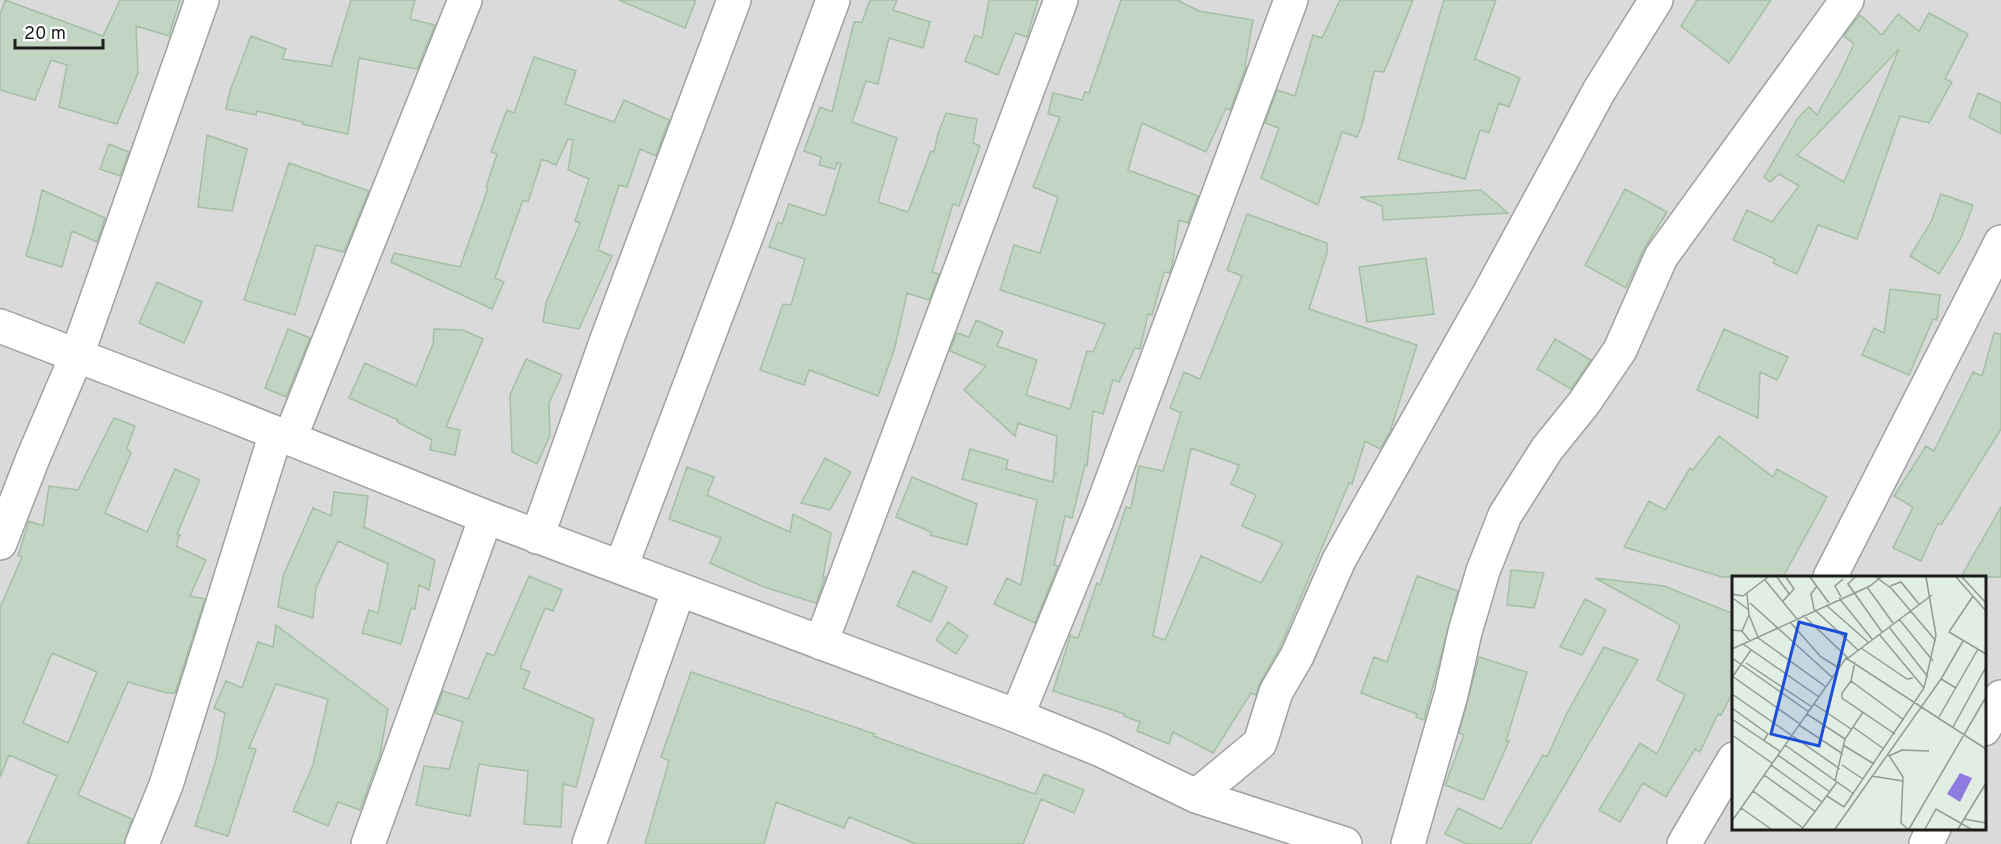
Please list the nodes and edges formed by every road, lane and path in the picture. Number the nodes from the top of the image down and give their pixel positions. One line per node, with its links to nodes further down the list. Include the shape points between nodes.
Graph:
1 (202, 0): 11 (street)
2 (465, 0): 12 (street)
3 (734, 0): 14 (street)
4 (833, 0): 16 (street)
5 (1061, 0): 19 (street)
6 (1291, 0): 21 (street, via 1101,510)
7 (1656, 0): 24 (street, via 1599,92 1339,560 1297,656 1276,692 1260,743)
8 (1846, 0): 30 (street, via 1661,257 1620,350 1547,449 1505,515 1465,632 1451,696)
9 (2001, 242): 17 (street)
10 (0, 326): 11 (street)
11 (77, 354): 12 (street); 15 (street)
12 (283, 436): 13 (street); 26 (street, via 166,785)
13 (486, 517): 14 (street); 27 (street)
14 (537, 537): 16 (street)
15 (0, 543)
16 (621, 567): 18 (street)
17 (1831, 576)
18 (680, 589): 19 (street); 28 (street)
19 (821, 643): 21 (street)
20 (2001, 697): 22 (street)
21 (1017, 716): 24 (street, via 1101,750)
22 (1986, 725)
23 (1732, 762): 31 (street)
24 (1196, 796): 29 (street)
25 (1934, 829): 32 (street)
26 (142, 844)
27 (368, 844)
28 (589, 844)
29 (1345, 844)
30 (1408, 844)
31 (1684, 844)
32 (1926, 844)

